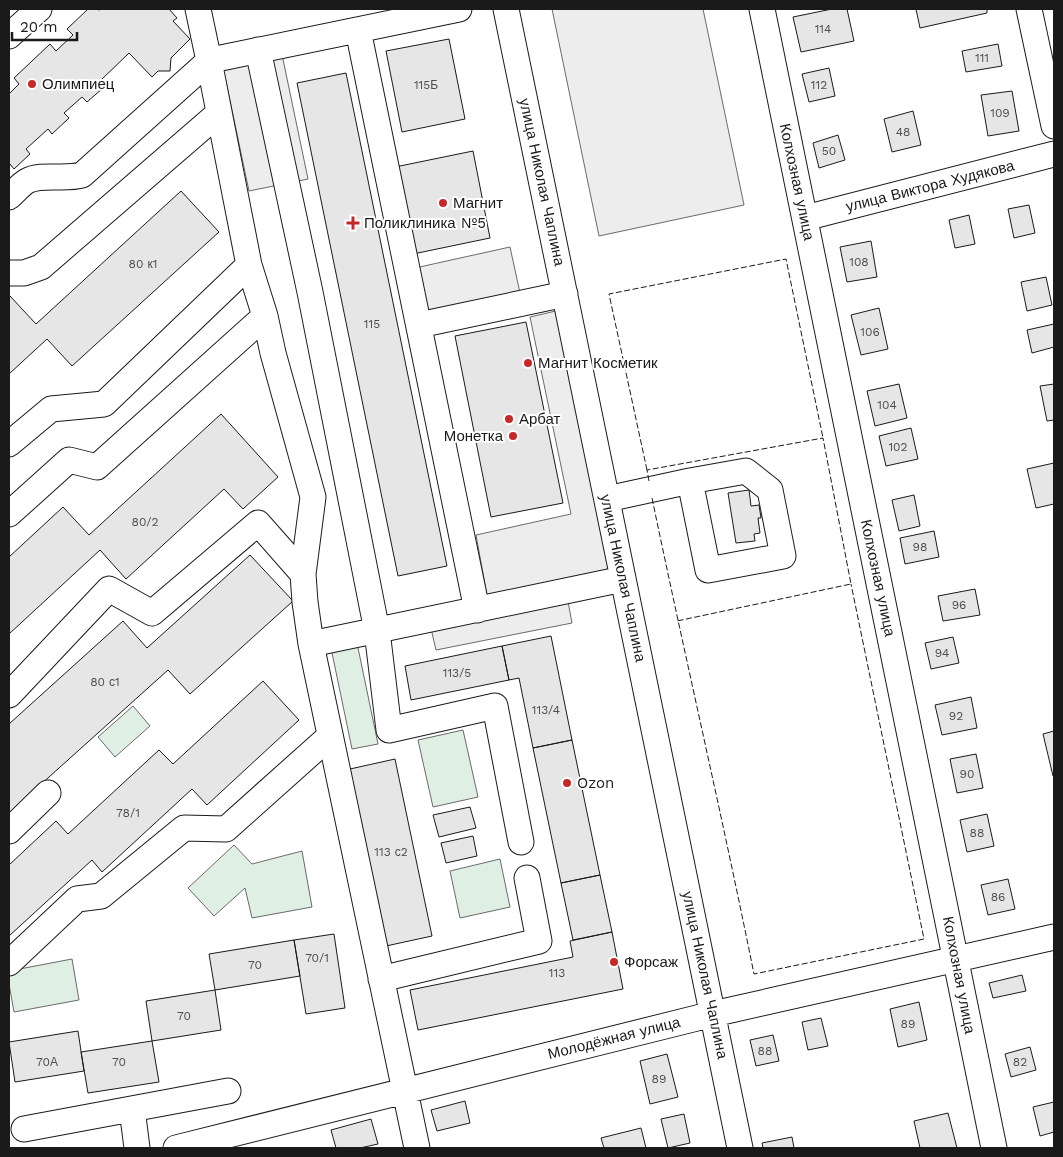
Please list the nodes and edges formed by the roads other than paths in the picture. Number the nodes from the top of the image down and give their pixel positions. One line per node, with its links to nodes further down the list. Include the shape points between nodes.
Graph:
1 (39, 9): 8 (street)
2 (198, 9): 10 (street)
3 (459, 9): 7 (street)
4 (506, 9): 18 (street, улица Николая Чаплина)
5 (762, 9): 15 (street, Колхозная улица)
6 (1029, 9): 12 (street)
7 (358, 30): 9 (street); 20 (street)
8 (9, 36)
9 (258, 50): 10 (street); 28 (street)
10 (209, 61): 11 (street); 14 (street, via 82,175 37,177 27,181)
11 (219, 112): 16 (street); 17 (street, via 41,268)
12 (1054, 126)
13 (1054, 154): 15 (street, улица Виктора Худякова)
14 (9, 197)
15 (805, 218): 37 (street, Колхозная улица)
16 (249, 265): 19 (street); 21 (street, via 104,404 51,409)
17 (9, 273)
18 (565, 294): 20 (street); 23 (street, улица Николая Чаплина)
19 (265, 316): 24 (street, via 97,467 69,460); 25 (street, via 312,497)
20 (419, 325): 27 (street)
21 (9, 444)
22 (690, 481): 22 (street, via 746,471 770,490 783,556 708,570); 23 (street)
23 (607, 500): 26 (street, улица Николая Чаплина)
24 (9, 514)
25 (303, 574): 29 (street); 30 (street, via 258,524 152,612 109,589)
26 (623, 579): 27 (street); 40 (street, улица Николая Чаплина)
27 (477, 610): 28 (street)
28 (377, 631): 29 (street); 34 (street, via 389,730 496,706)
29 (311, 644): 31 (street)
30 (9, 696)
31 (330, 736): 38 (street, via 226,829 184,828 101,896 77,899); 39 (street)
32 (48, 793): 33 (street)
33 (9, 831)
34 (521, 842)
35 (527, 878): 39 (street, via 539,941)
36 (1054, 937): 37 (street, Молодёжная улица)
37 (956, 959): 40 (street, Молодёжная улица); 49 (street, Колхозная улица)
38 (9, 963)
39 (381, 979): 42 (street)
40 (713, 1014): 42 (street, Молодёжная улица); 48 (street, улица Николая Чаплина)
41 (228, 1091): 43 (street)
42 (405, 1091): 46 (street, Молодёжная улица); 47 (street)
43 (132, 1109): 44 (street); 45 (street)
44 (24, 1128)
45 (137, 1148)
46 (176, 1148)
47 (417, 1148)
48 (740, 1148)
49 (994, 1148)

